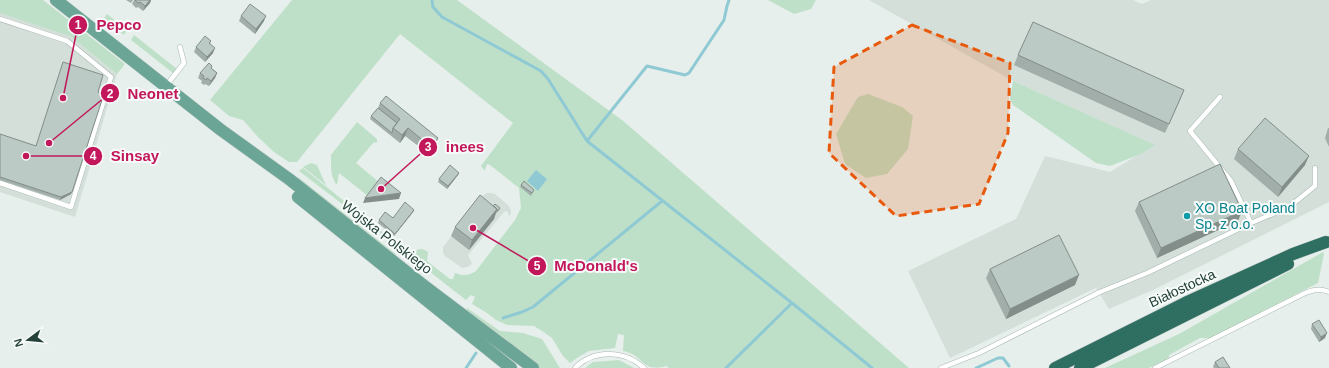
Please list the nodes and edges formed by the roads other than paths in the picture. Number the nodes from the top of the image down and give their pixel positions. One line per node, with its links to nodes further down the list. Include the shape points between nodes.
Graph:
1 (56, 0): 4 (main road, Wojska Polskiego)
2 (0, 19): 7 (lane, via 67,41 112,77 71,207)
3 (180, 47): 4 (lane, via 184,63)
4 (166, 86): 10 (main road, Wojska Polskiego, via 289,179)
5 (1220, 96): 8 (lane, via 1190,130 1232,181)
6 (1315, 168): 8 (lane, via 1315,186 1289,207)
7 (0, 184)
8 (1251, 222): 16 (lane, via 1147,273 1100,292 979,353)
9 (1327, 241): 17 (highway, Białostocka, via 1185,303); 18 (highway, Białostocka, via 1263,277)
10 (394, 268): 12 (main road, Wojska Polskiego); 13 (main road, Wojska Polskiego)
11 (1329, 292): 19 (lane, via 1314,289)
12 (511, 368)
13 (533, 368)
14 (575, 368): 15 (lane, via 584,360 611,354 630,358)
15 (644, 368)
16 (941, 368)
17 (1055, 368)
18 (1080, 368)
19 (1155, 368)

